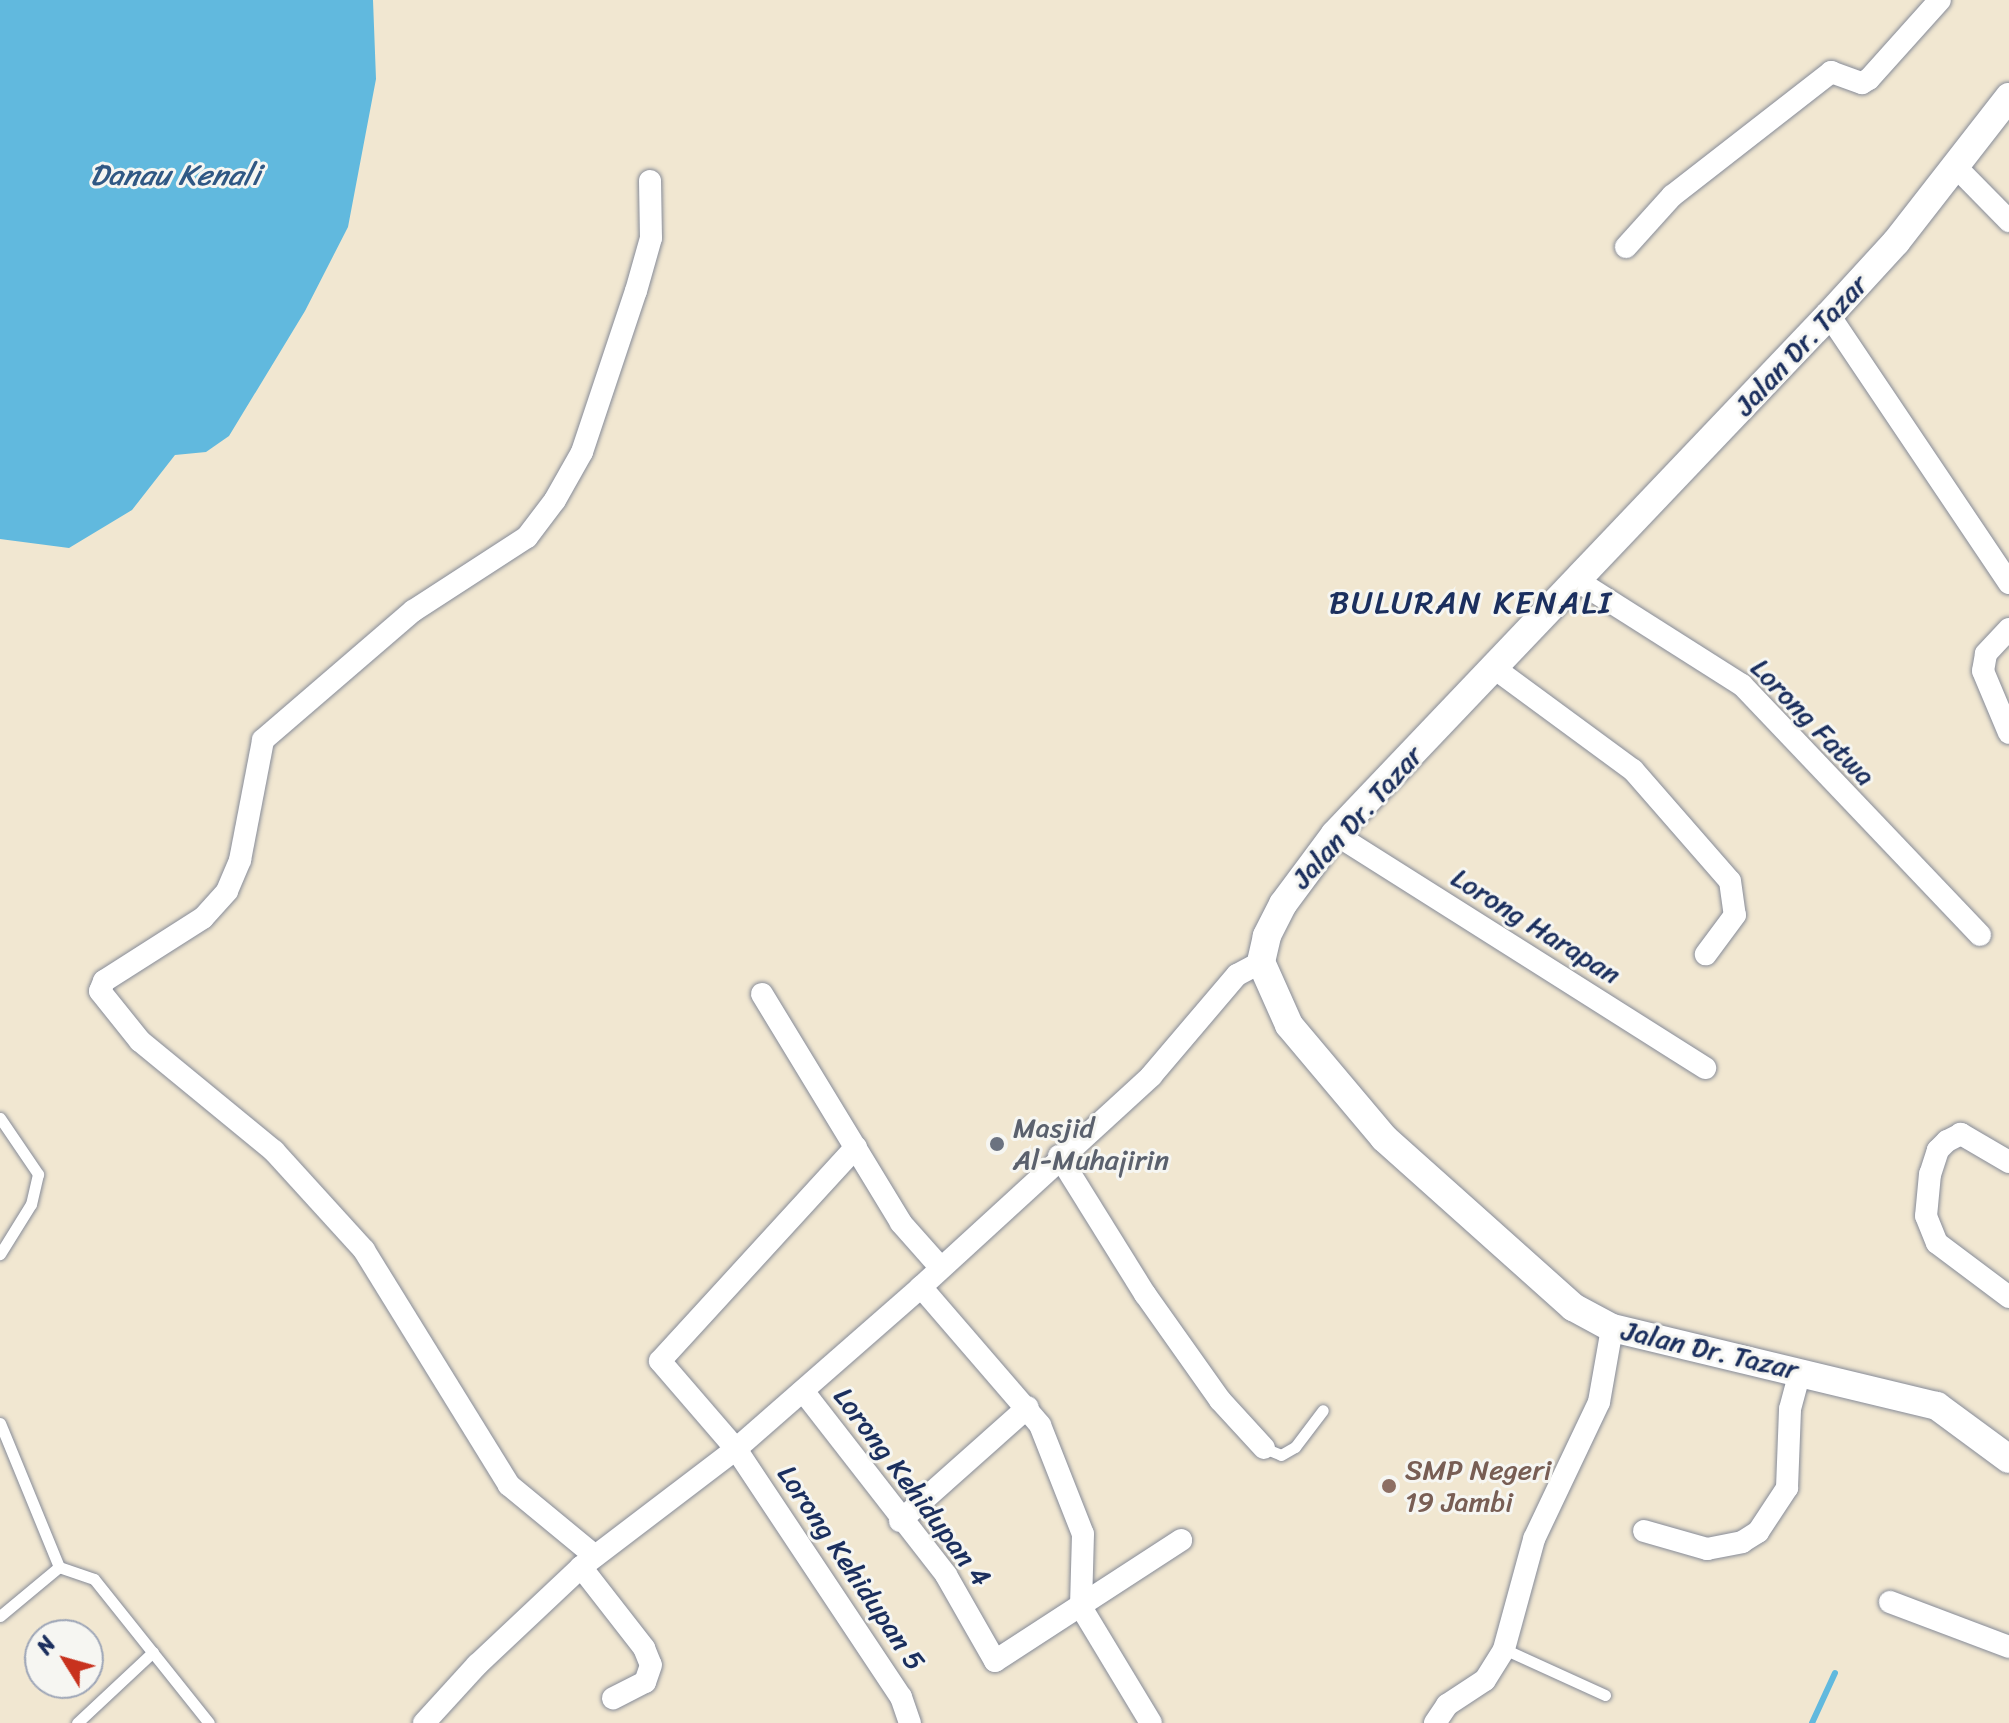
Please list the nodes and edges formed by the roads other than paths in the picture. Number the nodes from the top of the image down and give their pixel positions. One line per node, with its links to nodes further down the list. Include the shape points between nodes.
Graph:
1 (1940, 0): 6 (street, via 1869,79 1862,83 1831,72 1672,196)
2 (2009, 97): 3 (street, Jalan Dr. Tazar)
3 (1956, 167): 5 (street); 7 (street, Jalan Dr. Tazar)
4 (650, 181): 39 (street, via 651,238 636,291 582,452 555,500 519,544 413,611 263,740 240,860 227,891 203,918 104,981 100,991 140,1041 274,1151 354,1239 509,1485)
5 (2009, 221)
6 (1626, 247)
7 (1829, 315): 8 (street, Jalan Dr. Tazar); 9 (street)
8 (1578, 581): 11 (street, Jalan Dr. Tazar); 14 (street, Lorong Fatwa, via 1742,685)
9 (2009, 583)
10 (2009, 629): 12 (street, via 1986,654 1983,671)
11 (1494, 668): 13 (street, Jalan Dr. Tazar); 15 (street, via 1633,770 1730,881 1735,915)
12 (2009, 733)
13 (1335, 834): 16 (street, Jalan Dr. Tazar, via 1283,904); 18 (street, Lorong Harapan)
14 (1980, 935)
15 (1706, 954)
16 (1261, 962): 21 (street, via 1237,975 1151,1076); 27 (street, Jalan Dr. Tazar, via 1289,1025 1384,1138 1562,1297)
17 (762, 994): 20 (street)
18 (1705, 1068)
19 (0, 1118): 23 (lane, via 38,1174 31,1204)
20 (856, 1147): 24 (street, via 901,1223); 34 (street, Lorong Kehidupan 5, via 732,1289 662,1357 667,1375)
21 (1059, 1156): 24 (street); 33 (street, via 1153,1306 1220,1400)
22 (2009, 1162): 26 (street, via 1961,1134 1947,1141 1930,1174 1926,1216 1937,1243)
23 (0, 1254)
24 (941, 1268): 25 (street)
25 (921, 1287): 29 (street); 30 (street)
26 (2009, 1297)
27 (1612, 1328): 28 (street, Jalan Dr. Tazar); 45 (street, via 1599,1402 1534,1539)
28 (1800, 1371): 35 (street, Jalan Dr. Tazar, via 1937,1406); 37 (street, via 1790,1409 1787,1488 1758,1532 1742,1542 1707,1549)
29 (803, 1391): 34 (street); 36 (street, Lorong Kehidupan 4)
30 (1028, 1407): 36 (street); 42 (street, via 1049,1445 1083,1534)
31 (1323, 1410): 33 (lane, via 1295,1447 1281,1455)
32 (0, 1423): 40 (lane)
33 (1264, 1448)
34 (736, 1449): 39 (street); 52 (street, Lorong Kehidupan 5, via 901,1697)
35 (2009, 1459)
36 (900, 1521): 42 (street, Lorong Kehidupan 4, via 946,1575 995,1661)
37 (1644, 1531)
38 (1181, 1540): 42 (street)
39 (588, 1562): 48 (street, via 651,1665 645,1682); 51 (street, via 477,1665)
40 (59, 1567): 43 (lane); 46 (lane, via 94,1579)
41 (1890, 1602): 44 (street)
42 (1081, 1607): 53 (street)
43 (0, 1616)
44 (2009, 1647)
45 (1504, 1649): 47 (lane); 54 (street, via 1485,1680 1447,1705)
46 (153, 1652): 49 (lane); 50 (lane)
47 (1605, 1695)
48 (613, 1698)
49 (77, 1723)
50 (209, 1723)
51 (424, 1723)
52 (910, 1723)
53 (1151, 1723)
54 (1435, 1723)

